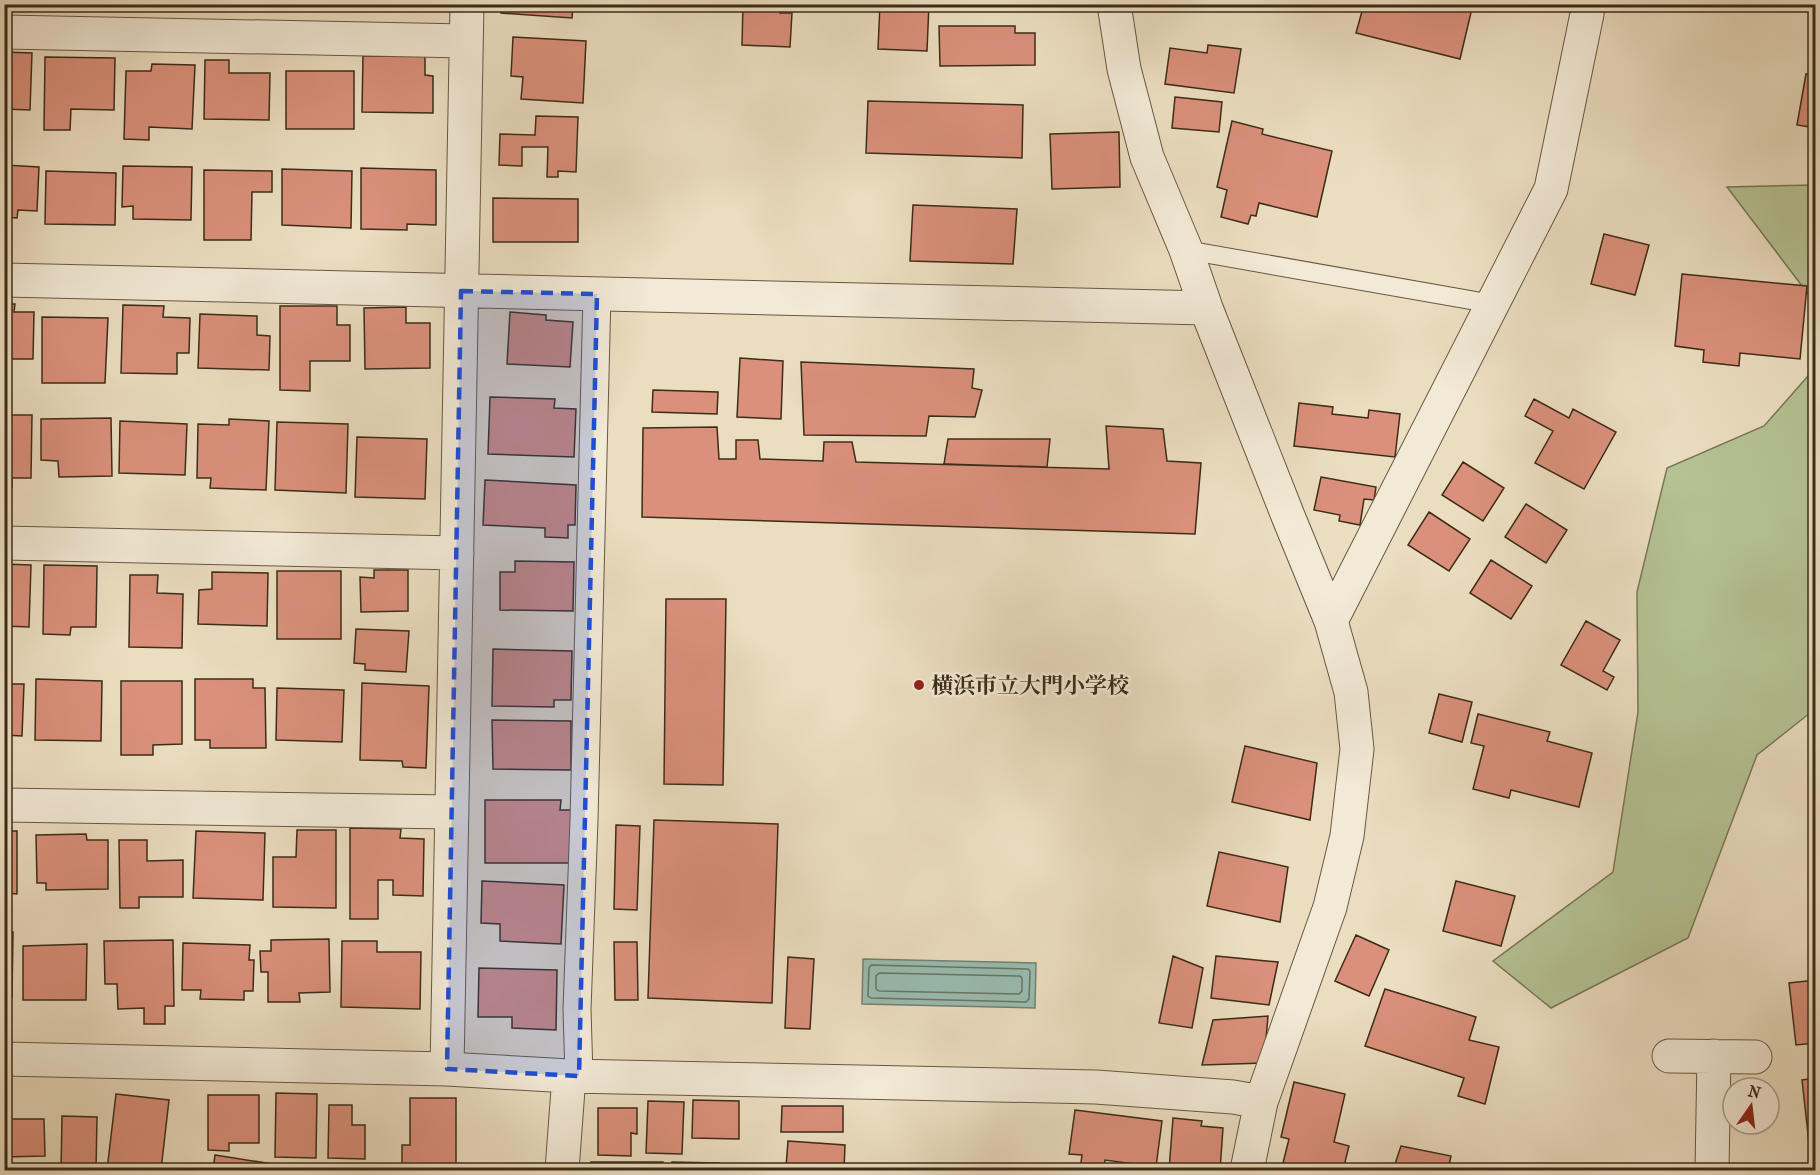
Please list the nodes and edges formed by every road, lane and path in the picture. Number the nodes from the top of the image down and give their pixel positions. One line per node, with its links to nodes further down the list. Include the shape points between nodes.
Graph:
1 (466, 4): 5 (street)
2 (1114, 4): 6 (street, via 1124,69 1147,157)
3 (1588, 4): 10 (street, via 1551,189)
4 (4, 32): 5 (street)
5 (466, 41): 8 (street)
6 (1186, 250): 10 (lane); 11 (street)
7 (4, 280): 8 (street)
8 (461, 291): 9 (street); 13 (street)
9 (597, 294): 11 (street); 22 (street)
10 (1493, 304): 14 (street)
11 (1206, 308): 14 (street)
12 (4, 543): 13 (street)
13 (457, 553): 16 (street)
14 (1331, 621): 23 (street, via 1351,692 1356,749 1347,836 1330,907)
15 (4, 806): 16 (street)
16 (452, 812): 21 (street)
17 (1669, 1056): 18 (street)
18 (1714, 1056): 19 (street); 26 (street)
19 (1755, 1057)
20 (4, 1059): 21 (street)
21 (447, 1069): 22 (street)
22 (574, 1076): 23 (street, via 1096,1087); 24 (street)
23 (1261, 1102): 25 (street)
24 (562, 1170)
25 (1247, 1170)
26 (1712, 1170)

